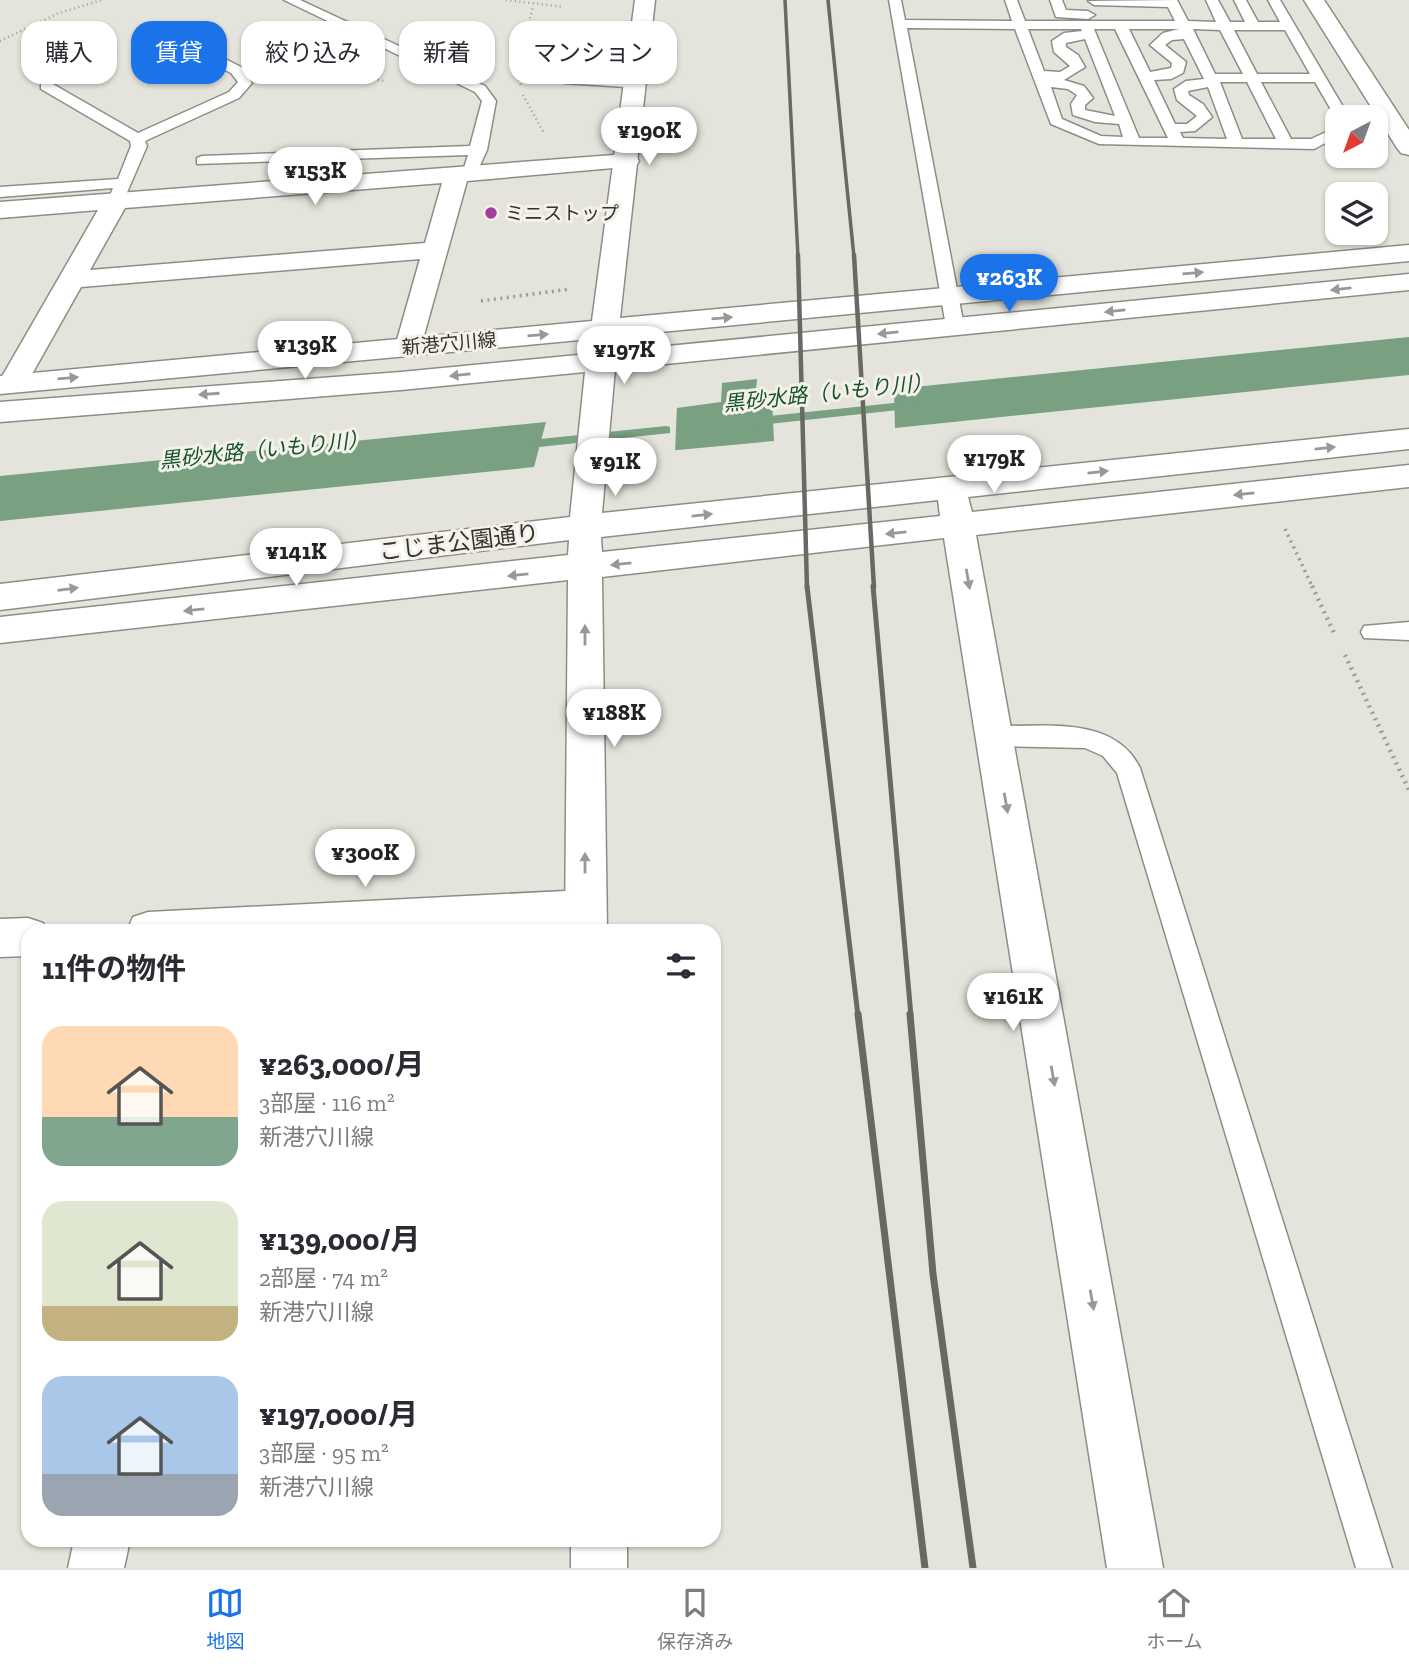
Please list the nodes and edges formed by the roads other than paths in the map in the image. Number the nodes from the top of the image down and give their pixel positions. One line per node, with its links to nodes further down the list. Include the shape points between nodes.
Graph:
1 (290, 0): 43 (lane, via 480,89 489,101)
2 (645, 0): 13 (street)
3 (895, 0): 14 (lane)
4 (1011, 0): 15 (lane)
5 (1056, 0): 12 (lane, via 1061,14)
6 (1212, 0): 17 (lane)
7 (1240, 0): 18 (lane)
8 (1274, 0): 19 (lane)
9 (1314, 0): 40 (street)
10 (1094, 1): 11 (lane, via 1138,7); 12 (lane)
11 (1172, 1): 21 (lane)
12 (1102, 20): 16 (lane); 20 (lane)
13 (643, 21)
14 (899, 24): 15 (lane); 51 (lane)
15 (1018, 24): 20 (lane); 26 (lane)
16 (1120, 25): 21 (lane); 23 (lane)
17 (1225, 25): 18 (lane); 21 (lane); 24 (lane)
18 (1254, 26): 19 (lane)
19 (1289, 26): 25 (lane)
20 (1088, 30): 26 (lane, via 1057,45 1077,62 1075,70); 32 (lane)
21 (1185, 30): 23 (lane, via 1157,45 1180,62 1178,70 1167,76); 27 (lane)
22 (227, 65): 35 (lane, via 244,78 242,89)
23 (1146, 76): 33 (lane)
24 (1252, 78): 25 (lane); 27 (lane); 39 (lane)
25 (1320, 78): 31 (lane)
26 (1040, 79): 32 (lane, via 1080,89 1086,98 1078,108 1083,114); 36 (lane, via 1056,121 1099,140)
27 (1212, 80): 33 (lane, via 1181,89 1182,97 1205,117 1190,128); 38 (lane)
28 (624, 84): 29 (lane)
29 (636, 85): 42 (street)
30 (46, 86): 35 (lane)
31 (1335, 105)
32 (1124, 120): 36 (lane)
33 (1171, 128): 37 (lane)
34 (1325, 138): 39 (lane, via 1314,144)
35 (136, 139): 45 (lane, via 139,146)
36 (1133, 142): 37 (lane)
37 (1177, 142): 38 (lane)
38 (1236, 143): 39 (lane)
39 (1285, 143)
40 (1409, 148)
41 (202, 161): 43 (lane)
42 (627, 161): 43 (street); 53 (street)
43 (469, 165): 45 (street); 47 (street)
44 (0, 192): 45 (lane)
45 (119, 192): 46 (street); 49 (street)
46 (0, 210)
47 (435, 250): 49 (street); 54 (street)
48 (1409, 253): 51 (street, 新港穴川線, one-way to 48)
49 (70, 280): 56 (street)
50 (1409, 282): 52 (street, 新港穴川線, one-way to 52)
51 (950, 296): 52 (lane); 53 (street, 新港穴川線, one-way to 51)
52 (955, 326): 55 (street, 新港穴川線, one-way to 55)
53 (606, 328): 54 (street, 新港穴川線, one-way to 53); 55 (street)
54 (409, 347): 56 (street, 新港穴川線, one-way to 54)
55 (601, 361): 57 (street, 新港穴川線, one-way to 57, via 401,381); 63 (street)
56 (4, 383)
57 (63, 404): 58 (street, 新港穴川線); 59 (street, via 23,421)
58 (0, 412)
59 (0, 424)
60 (1409, 439): 62 (street, one-way to 60)
61 (1409, 476): 62 (street, one-way to 62)
62 (955, 507): 63 (street, こじま公園通り, one-way to 62); 64 (street, こじま公園通り, one-way to 64); 69 (street, one-way to 69)
63 (585, 527): 64 (street); 65 (street, こじま公園通り, one-way to 63)
64 (585, 568): 66 (street, こじま公園通り, one-way to 66); 70 (street, one-way to 64)
65 (0, 597)
66 (0, 630)
67 (1409, 631): 68 (lane)
68 (1372, 632)
69 (995, 736): 78 (street, one-way to 78); 79 (lane, via 1088,738 1111,749 1128,768)
70 (586, 920): 71 (street)
71 (427, 924)
72 (21, 937): 73 (street)
73 (0, 938)
74 (100, 1547): 76 (street)
75 (599, 1547): 77 (street)
76 (96, 1568)
77 (599, 1568)
78 (1135, 1568)
79 (1374, 1568)

